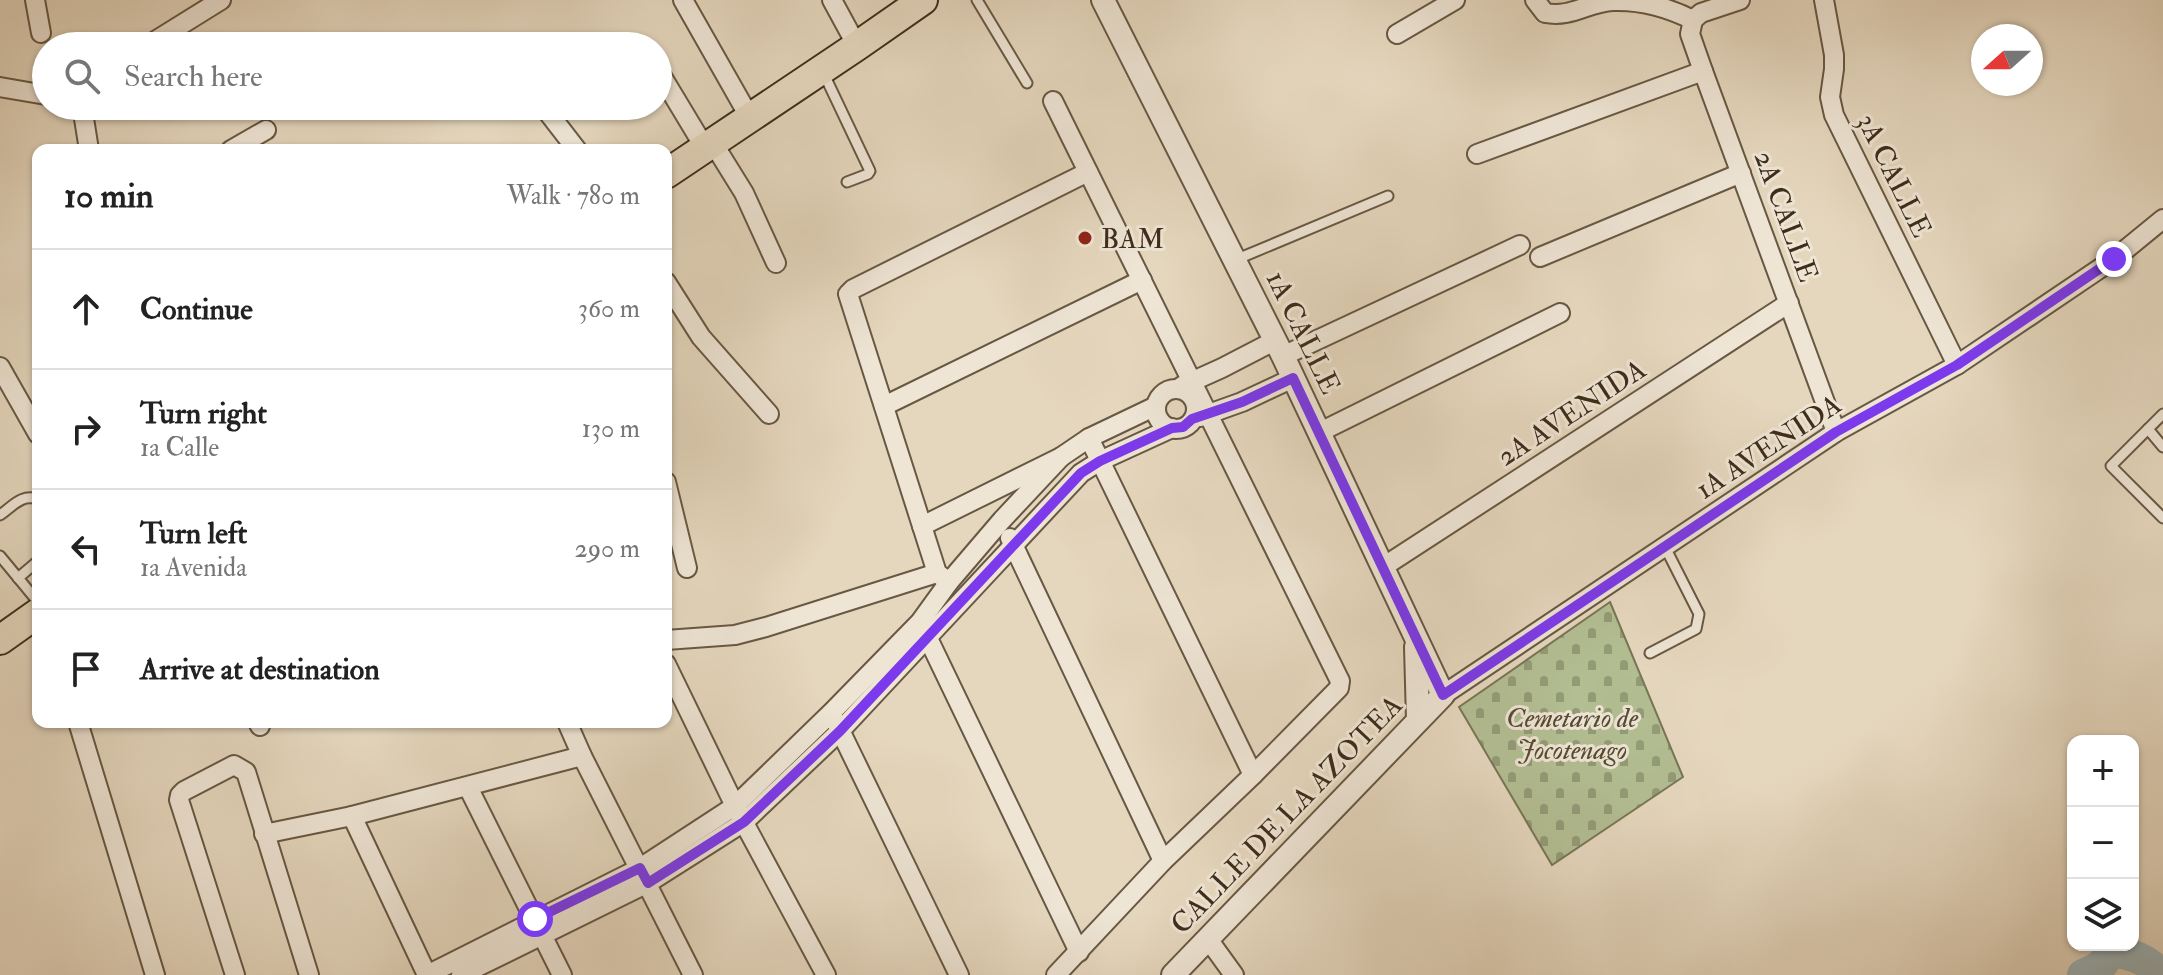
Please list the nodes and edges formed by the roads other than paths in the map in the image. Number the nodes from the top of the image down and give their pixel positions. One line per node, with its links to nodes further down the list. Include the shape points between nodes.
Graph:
1 (35, 0): 13 (street)
2 (221, 0): 14 (street)
3 (683, 0): 24 (street)
4 (832, 0): 16 (street)
5 (923, 0): 16 (main road)
6 (977, 0): 19 (lane)
7 (1103, 0): 41 (street, 1A CALLE)
8 (1455, 0): 15 (street)
9 (1740, 0): 12 (street)
10 (1824, 0): 48 (street, 3A CALLE, via 1834,55 1834,115)
11 (1540, 6): 12 (street, via 1557,16 1611,0 1669,9)
12 (1693, 20): 18 (street, 2A CALLE, via 1690,34)
13 (41, 32)
14 (170, 32)
15 (1397, 34)
16 (857, 46): 17 (main road)
17 (821, 69): 24 (main road); 36 (lane, via 870,171)
18 (1703, 71): 32 (street); 35 (street, 2A CALLE)
19 (1027, 83)
20 (0, 87): 22 (street)
21 (672, 91): 31 (street)
22 (32, 93)
23 (1053, 101): 34 (street)
24 (750, 118): 31 (main road)
25 (84, 120): 28 (street)
26 (554, 120): 30 (street)
27 (266, 130): 29 (street)
28 (88, 144)
29 (242, 144)
30 (572, 144)
31 (709, 146): 33 (main road); 42 (street, via 744,193)
32 (1477, 154)
33 (672, 170)
34 (1088, 172): 43 (street); 52 (street, via 848,294)
35 (1741, 173): 40 (street); 45 (street, 2A CALLE)
36 (847, 182)
37 (1388, 196): 41 (lane)
38 (2163, 219): 48 (street, 1A AVENIDA, via 2114,259)
39 (1520, 245): 47 (street)
40 (1540, 257)
41 (1235, 260): 47 (street, 1A CALLE)
42 (776, 263)
43 (1142, 280): 51 (street); 52 (street)
44 (672, 291): 54 (street, via 701,337)
45 (1789, 303): 61 (street, 2A CALLE); 76 (street, 2A AVENIDA)
46 (1560, 313): 60 (street)
47 (1280, 348): 50 (street, 1A CALLE); 51 (street)
48 (1957, 365): 61 (street, 1A AVENIDA)
49 (0, 367): 57 (street)
50 (1293, 378): 56 (street); 60 (street, 1A CALLE)
51 (1184, 386): 53 (street, via 1161,396); 56 (street)
52 (884, 406): 71 (street)
53 (1156, 406): 58 (street, via 1158,418); 62 (street)
54 (769, 414)
55 (2163, 414): 59 (lane)
56 (1201, 417): 58 (street); 95 (street, via 1340,681 1339,688)
57 (32, 423)
58 (1172, 428): 65 (street)
59 (2148, 429): 63 (lane); 69 (lane, via 2111,466)
60 (1320, 432): 76 (street, 1A CALLE)
61 (1836, 432): 73 (street, 1A AVENIDA)
62 (1089, 438): 64 (street); 65 (street)
63 (2163, 447)
64 (1061, 457): 70 (street); 71 (street)
65 (1100, 461): 72 (street, via 1081,473); 95 (street)
66 (32, 498): 68 (lane)
67 (672, 507): 77 (street)
68 (0, 515)
69 (2163, 518)
70 (1002, 520): 72 (street); 78 (street)
71 (922, 526): 78 (street)
72 (1014, 546): 82 (street); 100 (street)
73 (1665, 547): 86 (lane, via 1699,621 1696,629); 88 (street, 1A AVENIDA)
74 (0, 556): 79 (lane)
75 (32, 566): 79 (lane)
76 (1383, 567): 83 (street, 1A CALLE)
77 (687, 568)
78 (943, 577): 82 (street); 85 (street, via 735,635)
79 (18, 578): 80 (lane)
80 (32, 595)
81 (32, 617): 84 (main road)
82 (924, 630): 89 (street); 93 (street); 104 (street)
83 (1415, 637): 88 (street, 1A CALLE); 90 (street)
84 (0, 640)
85 (672, 640)
86 (1650, 653)
87 (672, 676): 97 (street)
88 (1443, 695): 90 (street, CALLE DE LA AZOTEA)
89 (831, 713): 93 (street); 97 (street)
90 (1418, 720): 103 (street, CALLE DE LA AZOTEA)
91 (80, 728): 105 (street)
92 (570, 728): 94 (street)
93 (840, 731): 97 (street); 113 (street)
94 (582, 756): 96 (street); 101 (street)
95 (1253, 775): 100 (street)
96 (468, 787): 98 (street); 102 (street)
97 (740, 814): 101 (street); 112 (street)
98 (352, 816): 99 (street); 108 (street)
99 (264, 834): 106 (street, via 240,767 234,765 180,795); 107 (street)
100 (1163, 861): 104 (street)
101 (644, 876): 102 (street); 111 (street)
102 (539, 927): 108 (street); 109 (street); 110 (street)
103 (1208, 939): 115 (street, CALLE DE LA AZOTEA); 116 (street)
104 (1079, 952): 114 (street)
105 (155, 975)
106 (235, 975)
107 (309, 975)
108 (427, 975)
109 (461, 975)
110 (562, 975)
111 (693, 975)
112 (826, 975)
113 (959, 975)
114 (1056, 975)
115 (1173, 975)
116 (1234, 975)

